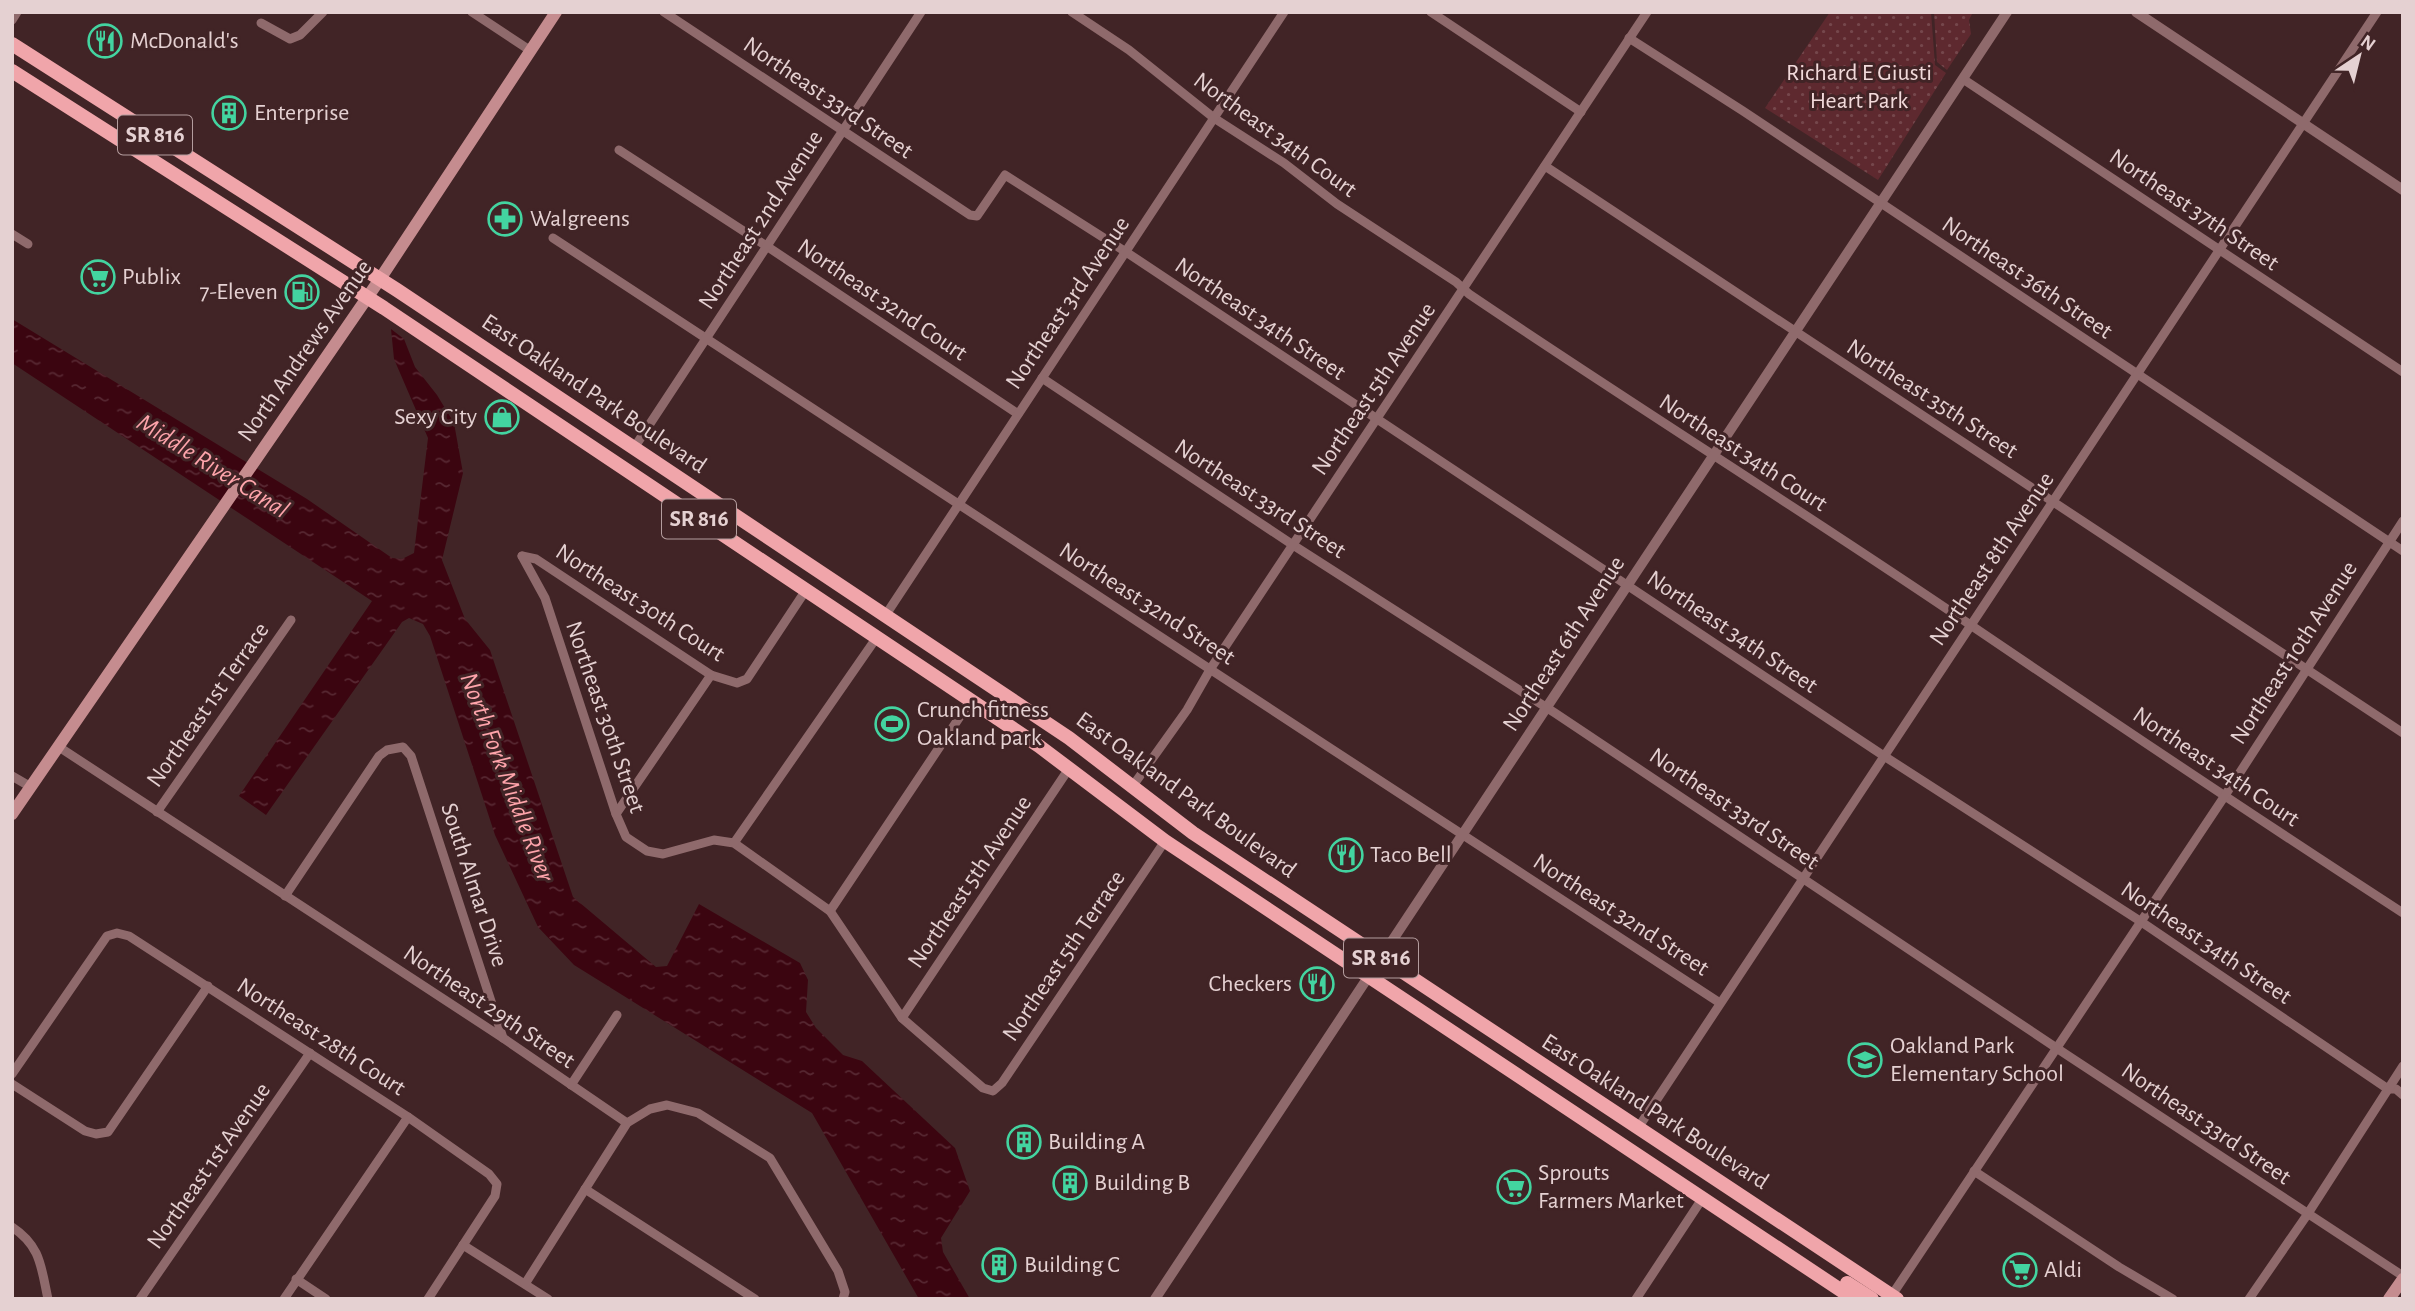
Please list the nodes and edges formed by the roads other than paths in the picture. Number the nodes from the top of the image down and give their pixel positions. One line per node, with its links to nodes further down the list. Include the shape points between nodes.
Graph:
1 (17, 12): 14 (street)
2 (323, 12): 15 (street, via 290,39)
3 (472, 12): 18 (street)
4 (556, 12): 18 (main road, North Andrews Avenue)
5 (664, 12): 26 (street, Northeast 33rd Street)
6 (921, 12): 26 (street, Northeast 2nd Avenue)
7 (1072, 12): 23 (street, Northeast 34th Court, via 1129,50)
8 (1284, 12): 23 (street, Northeast 3rd Avenue)
9 (1430, 12): 22 (street)
10 (2007, 12): 20 (street, Northeast 6th Avenue)
11 (2136, 12): 24 (street)
12 (2377, 12): 24 (street, Northeast 8th Avenue)
13 (1644, 13): 16 (street, Northeast 5th Avenue)
14 (12, 20)
15 (261, 23)
16 (1629, 38): 22 (street, Northeast 5th Avenue); 31 (street, Northeast 36th Street)
17 (12, 44): 25 (main road, SR 816)
18 (531, 51): 38 (main road, North Andrews Avenue)
19 (12, 71): 21 (main road, SR 816)
20 (1963, 79): 31 (street, Northeast 6th Avenue); 36 (street, Northeast 37th Street)
21 (35, 85): 25 (main road, via 122,131); 40 (main road, SR 816)
22 (1581, 112): 28 (street, Northeast 5th Avenue)
23 (1214, 118): 37 (street, Northeast 3rd Avenue); 39 (street, Northeast 34th Court)
24 (2302, 123): 30 (street); 36 (street, Northeast 8th Avenue)
25 (137, 124): 38 (main road, SR 816)
26 (842, 130): 29 (street, Northeast 33rd Street, via 970,215 984,209); 35 (street, Northeast 2nd Avenue)
27 (619, 150): 35 (street, Northeast 32nd Court)
28 (1545, 166): 39 (street, Northeast 5th Avenue); 41 (street, Northeast 35th Street)
29 (1005, 175): 37 (street, Northeast 34th Street)
30 (2403, 190)
31 (1881, 203): 41 (street, Northeast 6th Avenue); 44 (street, Northeast 36th Street)
32 (12, 234): 34 (street)
33 (553, 238): 42 (street, Northeast 32nd Street)
34 (27, 244)
35 (768, 247): 42 (street, Northeast 2nd Avenue); 46 (street, Northeast 32nd Court)
36 (2220, 250): 43 (street, Northeast 37th Street); 44 (street, Northeast 8th Avenue)
37 (1126, 252): 45 (street, Northeast 3rd Avenue); 47 (street, Northeast 34th Street)
38 (380, 279): 40 (main road, North Andrews Avenue); 49 (main road, East Oakland Park Boulevard / SR 816)
39 (1463, 288): 47 (street, Northeast 5th Avenue); 50 (street, Northeast 34th Court)
40 (368, 297): 48 (main road, East Oakland Park Boulevard / SR 816); 74 (main road, North Andrews Avenue)
41 (1796, 332): 50 (street, Northeast 6th Avenue); 52 (street, Northeast 35th Street)
42 (706, 339): 49 (street, Northeast 2nd Avenue); 54 (street, Northeast 32nd Street)
43 (2403, 372)
44 (2137, 374): 52 (street, Northeast 8th Avenue); 56 (street, Northeast 36th Street)
45 (1042, 378): 46 (street, Northeast 3rd Avenue); 57 (street, Northeast 33rd Street)
46 (1018, 414): 54 (street, Northeast 3rd Avenue)
47 (1377, 420): 57 (street, Northeast 5th Avenue); 60 (street, Northeast 34th Street)
48 (591, 448): 49 (main road, via 618,455); 53 (main road, East Oakland Park Boulevard / SR 816)
49 (634, 448): 51 (main road, East Oakland Park Boulevard / SR 816)
50 (1714, 456): 60 (street, Northeast 6th Avenue); 65 (street, Northeast 34th Court)
51 (710, 499): 53 (main road, via 693,498); 62 (main road, East Oakland Park Boulevard / SR 816)
52 (2053, 502): 65 (street, Northeast 8th Avenue); 68 (street, Northeast 35th Street)
53 (678, 505): 61 (main road, East Oakland Park Boulevard / SR 816)
54 (957, 506): 62 (street, Northeast 3rd Avenue); 67 (street, Northeast 32nd Street)
55 (2403, 521): 56 (street, Northeast 10th Avenue)
56 (2389, 542): 58 (street, Northeast 36th Street); 68 (street, Northeast 10th Avenue)
57 (1293, 545): 67 (street, Northeast 5th Avenue); 72 (street, Northeast 33rd Street)
58 (2403, 551)
59 (522, 556): 69 (street, Northeast 30th Court, via 536,559); 84 (street, Northeast 30th Street, via 545,598)
60 (1628, 586): 72 (street, Northeast 6th Avenue); 75 (street, Northeast 34th Street)
61 (806, 590): 63 (main road, East Oakland Park Boulevard / SR 816); 69 (street, Northeast 30th Court, via 747,679 737,683)
62 (885, 616): 63 (main road, via 870,622); 70 (main road, East Oakland Park Boulevard / SR 816)
63 (847, 617): 66 (main road, East Oakland Park Boulevard / SR 816)
64 (290, 620): 82 (street, Northeast 1st Terrace)
65 (1971, 625): 75 (street, Northeast 8th Avenue); 81 (street, Northeast 34th Court)
66 (877, 637): 71 (main road, East Oakland Park Boulevard / SR 816); 87 (street)
67 (1211, 668): 79 (street, Northeast 5th Avenue); 85 (street, Northeast 32nd Street)
68 (2306, 668): 73 (street, Northeast 35th Street); 81 (street, Northeast 10th Avenue)
69 (711, 675): 84 (street)
70 (1005, 696): 71 (main road, via 978,695); 79 (main road, East Oakland Park Boulevard / SR 816)
71 (971, 700): 76 (main road, East Oakland Park Boulevard / SR 816); 90 (street)
72 (1548, 708): 85 (street, Northeast 6th Avenue); 88 (street, Northeast 33rd Street)
73 (2403, 733)
74 (59, 747): 80 (main road, North Andrews Avenue); 82 (street, Northeast 29th Street)
75 (1884, 756): 88 (street, Northeast 8th Avenue); 92 (street, Northeast 34th Street)
76 (1070, 767): 78 (main road, East Oakland Park Boulevard / SR 816); 98 (street, Northeast 5th Avenue)
77 (12, 776): 80 (street)
78 (1087, 780): 79 (main road, via 1120,790); 86 (main road, East Oakland Park Boulevard / SR 816)
79 (1132, 787): 93 (main road, East Oakland Park Boulevard / SR 816, via 1178,823)
80 (31, 788): 83 (main road, North Andrews Avenue)
81 (2224, 797): 91 (street, Northeast 34th Court); 92 (street, Northeast 10th Avenue)
82 (157, 812): 89 (street, Northeast 29th Street)
83 (12, 814)
84 (616, 814): 87 (street, Northeast 30th Street, via 626,837 647,851 663,854 714,840)
85 (1464, 835): 93 (street, Northeast 6th Avenue); 96 (street, Northeast 32nd Street)
86 (1165, 841): 94 (main road, East Oakland Park Boulevard / SR 816); 98 (street, Northeast 5th Terrace, via 993,1091 978,1084)
87 (734, 843): 90 (street)
88 (1803, 878): 96 (street, Northeast 8th Avenue); 100 (street, Northeast 33rd Street)
89 (285, 896): 99 (street, Northeast 29th Street); 99 (street, South Almar Drive, via 379,756 403,747 411,756)
90 (830, 911): 98 (street)
91 (2403, 913)
92 (2140, 921): 100 (street, Northeast 10th Avenue); 106 (street, Northeast 34th Street)
93 (1382, 958): 94 (street, Northeast 6th Avenue); 110 (main road, East Oakland Park Boulevard / SR 816)
94 (1369, 978): 112 (main road, East Oakland Park Boulevard / SR 816); 133 (street, Northeast 6th Avenue)
95 (208, 986): 101 (street, Northeast 28th Court); 103 (street, Northeast 28th Court, via 129,936 107,936); 104 (street, via 108,1132 85,1131)
96 (1720, 1003): 110 (street, Northeast 8th Avenue)
97 (617, 1016): 105 (street)
98 (902, 1018)
99 (503, 1038): 105 (street, Northeast 29th Street)
100 (2056, 1048): 113 (street, Northeast 10th Avenue); 117 (street, Northeast 33rd Street)
101 (310, 1054): 108 (street, Northeast 28th Court); 126 (street, Northeast 1st Avenue)
102 (2403, 1066): 106 (street)
103 (12, 1074)
104 (12, 1084)
105 (571, 1085): 109 (street, Northeast 29th Street)
106 (2388, 1089): 107 (street, Northeast 34th Street); 117 (street)
107 (2403, 1095)
108 (408, 1117): 119 (street, Northeast 28th Court, via 497,1184 495,1196); 122 (street)
109 (628, 1123): 115 (street); 132 (street, via 667,1105 698,1113 770,1158 838,1271)
110 (1638, 1128): 111 (main road, East Oakland Park Boulevard / SR 816)
111 (1683, 1158): 112 (main road, via 1668,1169); 114 (main road, East Oakland Park Boulevard / SR 816)
112 (1653, 1167): 116 (main road, East Oakland Park Boulevard / SR 816)
113 (1974, 1171): 124 (street, Northeast 10th Avenue); 137 (street)
114 (1727, 1187): 116 (main road, via 1711,1190); 124 (main road, East Oakland Park Boulevard / SR 816)
115 (585, 1189): 123 (street); 131 (street)
116 (1702, 1199): 120 (main road, East Oakland Park Boulevard / SR 816); 134 (street)
117 (2307, 1215): 121 (street, Northeast 33rd Street); 138 (street)
118 (12, 1227): 125 (street, via 26,1236 38,1255)
119 (463, 1245): 123 (street); 129 (street)
120 (1784, 1253): 135 (main road, East Oakland Park Boulevard / SR 816); 136 (main road, via 1808,1257)
121 (2403, 1277): 139 (main road)
122 (296, 1279): 127 (street); 128 (street)
123 (525, 1284): 130 (street)
124 (1892, 1298)
125 (48, 1299)
126 (140, 1299)
127 (284, 1299)
128 (326, 1299)
129 (428, 1299)
130 (548, 1299)
131 (755, 1299)
132 (843, 1299)
133 (1155, 1299)
134 (1636, 1299)
135 (1854, 1299)
136 (1872, 1299)
137 (2173, 1299)
138 (2249, 1299)
139 (2389, 1299)

